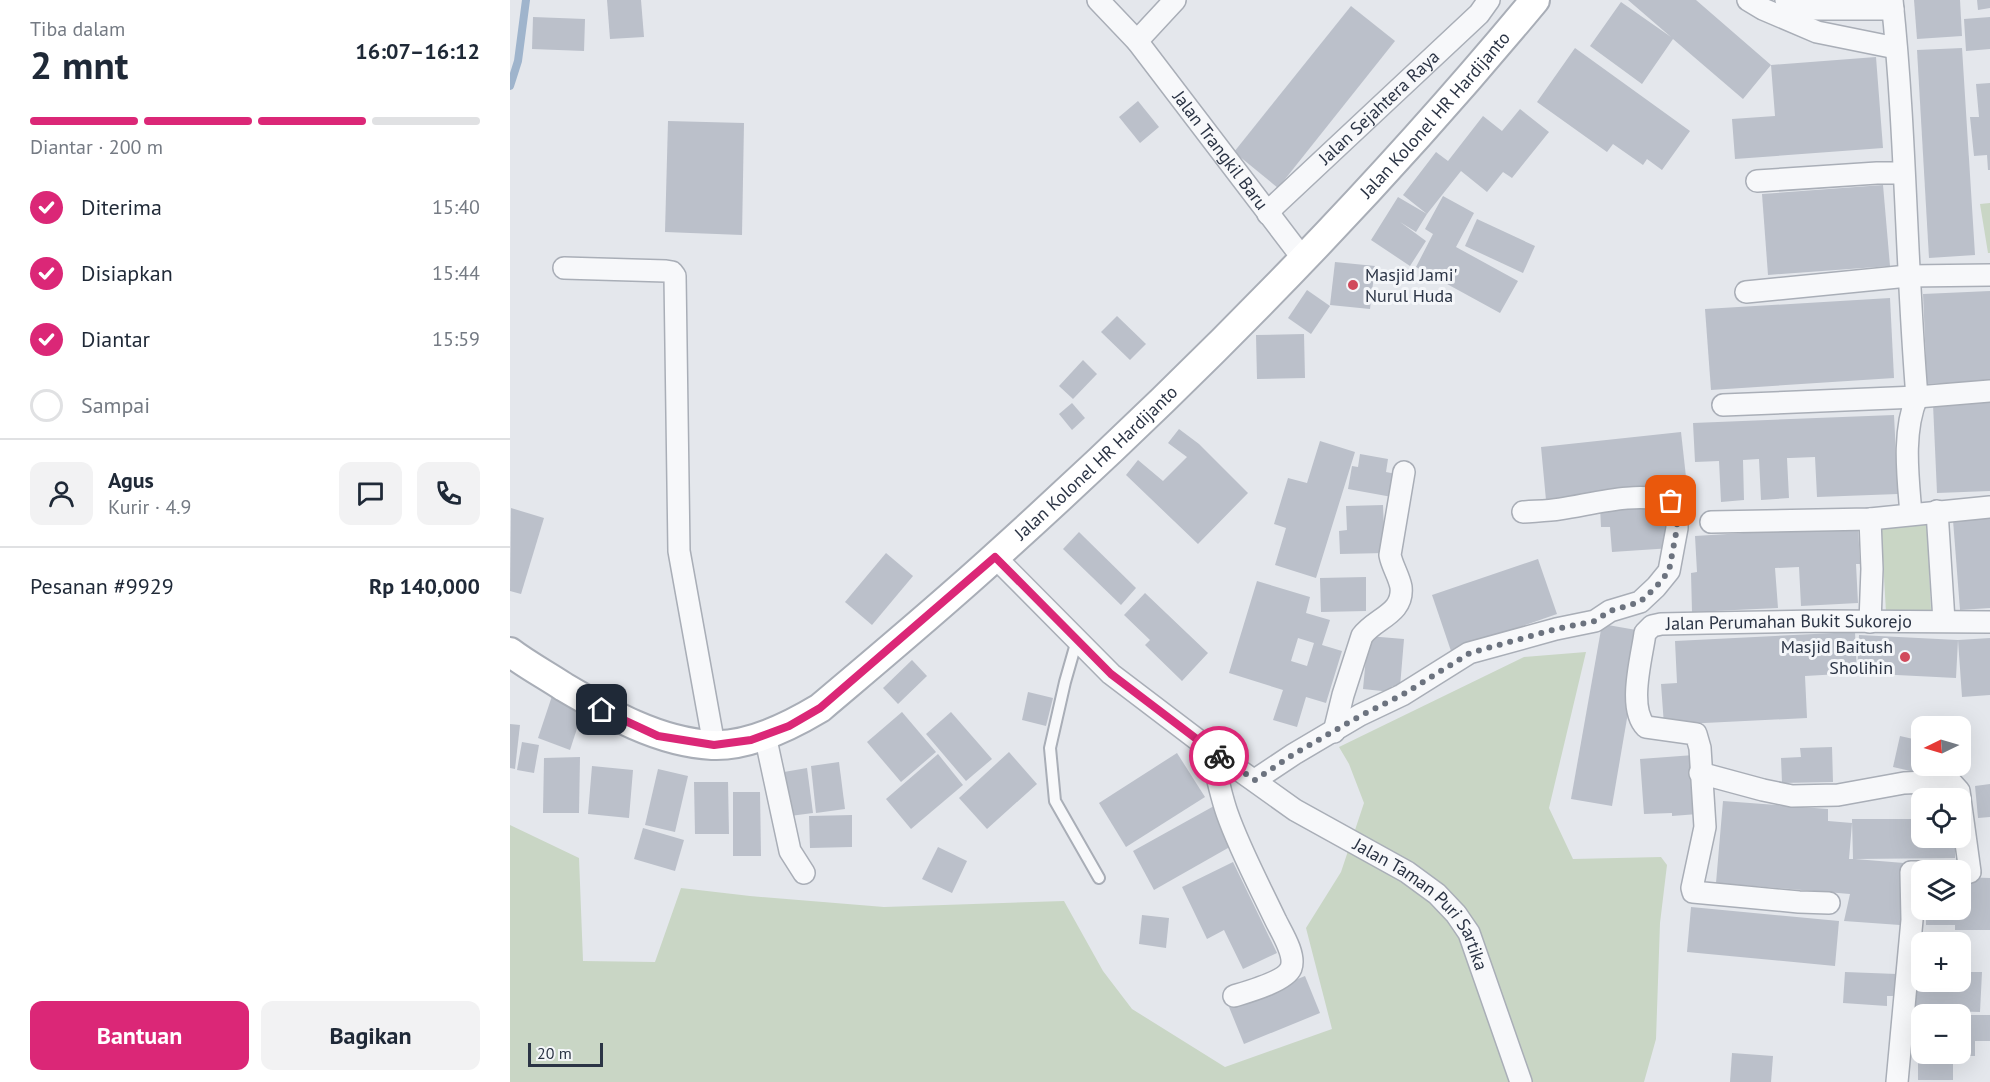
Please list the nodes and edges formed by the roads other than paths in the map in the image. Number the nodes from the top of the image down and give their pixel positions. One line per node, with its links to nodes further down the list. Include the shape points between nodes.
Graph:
1 (1098, 0): 10 (street, Jalan Trangkil Baru)
2 (1175, 0): 10 (street)
3 (1489, 0): 14 (street, Jalan Sejahtera Raya, via 1479,14)
4 (1535, 0): 15 (main road, Jalan Kolonel HR Hardijanto)
5 (1748, 0): 9 (street)
6 (1786, 0): 8 (street)
7 (1892, 4): 8 (street); 11 (street)
8 (1818, 8): 9 (street)
9 (1817, 32): 11 (street)
10 (1137, 41): 14 (street, Jalan Trangkil Baru)
11 (1896, 48): 12 (street)
12 (1903, 173): 13 (street); 18 (street)
13 (1757, 181)
14 (1268, 214): 15 (street, Jalan Trangkil Baru)
15 (1304, 260): 30 (main road, Jalan Kolonel HR Hardijanto, via 1146,417)
16 (564, 268): 38 (street, via 666,271 675,276 679,551)
17 (1990, 275): 18 (street)
18 (1908, 276): 19 (street); 21 (street)
19 (1746, 291)
20 (1990, 391): 21 (street)
21 (1917, 397): 22 (street); 27 (street, via 1908,435)
22 (1723, 405)
23 (1404, 472): 36 (street, via 1390,555 1401,585 1401,600 1362,636)
24 (1990, 507): 26 (street)
25 (1523, 512): 36 (street, via 1624,498 1671,501 1677,510 1677,528 1669,571 1640,602 1610,611 1595,621 1470,653)
26 (1937, 512): 27 (street); 31 (street)
27 (1911, 514): 28 (street)
28 (1870, 519): 29 (street); 32 (street)
29 (1711, 522)
30 (995, 557): 34 (street, Jalan Taman Puri Sartika); 37 (main road, Jalan Kolonel HR Hardijanto, via 820,708)
31 (1944, 621): 32 (street, Jalan Perumahan Bukit Sukorejo); 33 (street, Jalan Perumahan Bukit Sukorejo)
32 (1870, 622): 40 (street, Jalan Perumahan Bukit Sukorejo, via 1695,623 1648,628 1636,705 1638,718 1646,727 1696,734)
33 (1990, 622)
34 (1077, 640): 39 (street, Jalan Taman Puri Sartika, via 1111,674); 46 (lane, via 1050,748 1055,801)
35 (510, 652): 38 (main road, Jalan Kolonel HR Hardijanto, via 611,714 658,736)
36 (1334, 732): 41 (street)
37 (765, 735): 38 (main road, Jalan Kolonel HR Hardijanto); 45 (street, via 790,851)
38 (714, 745)
39 (1211, 750): 41 (street, Jalan Taman Puri Sartika); 49 (street, via 1226,811 1284,936 1292,967 1287,974)
40 (1700, 772): 42 (street, via 1792,796 1838,795 1904,783 1950,781); 47 (street, Jalan Perumahan Bukit Sukorejo, via 1705,827 1693,892)
41 (1255, 780): 50 (street, Jalan Taman Puri Sartika, via 1295,810 1407,873 1437,894 1456,914 1469,933)
42 (1956, 788)
43 (1969, 848): 44 (street)
44 (1973, 871)
45 (804, 873)
46 (1099, 878)
47 (1829, 903)
48 (1912, 920): 51 (street)
49 (1234, 996)
50 (1521, 1082)
51 (1898, 1082)

